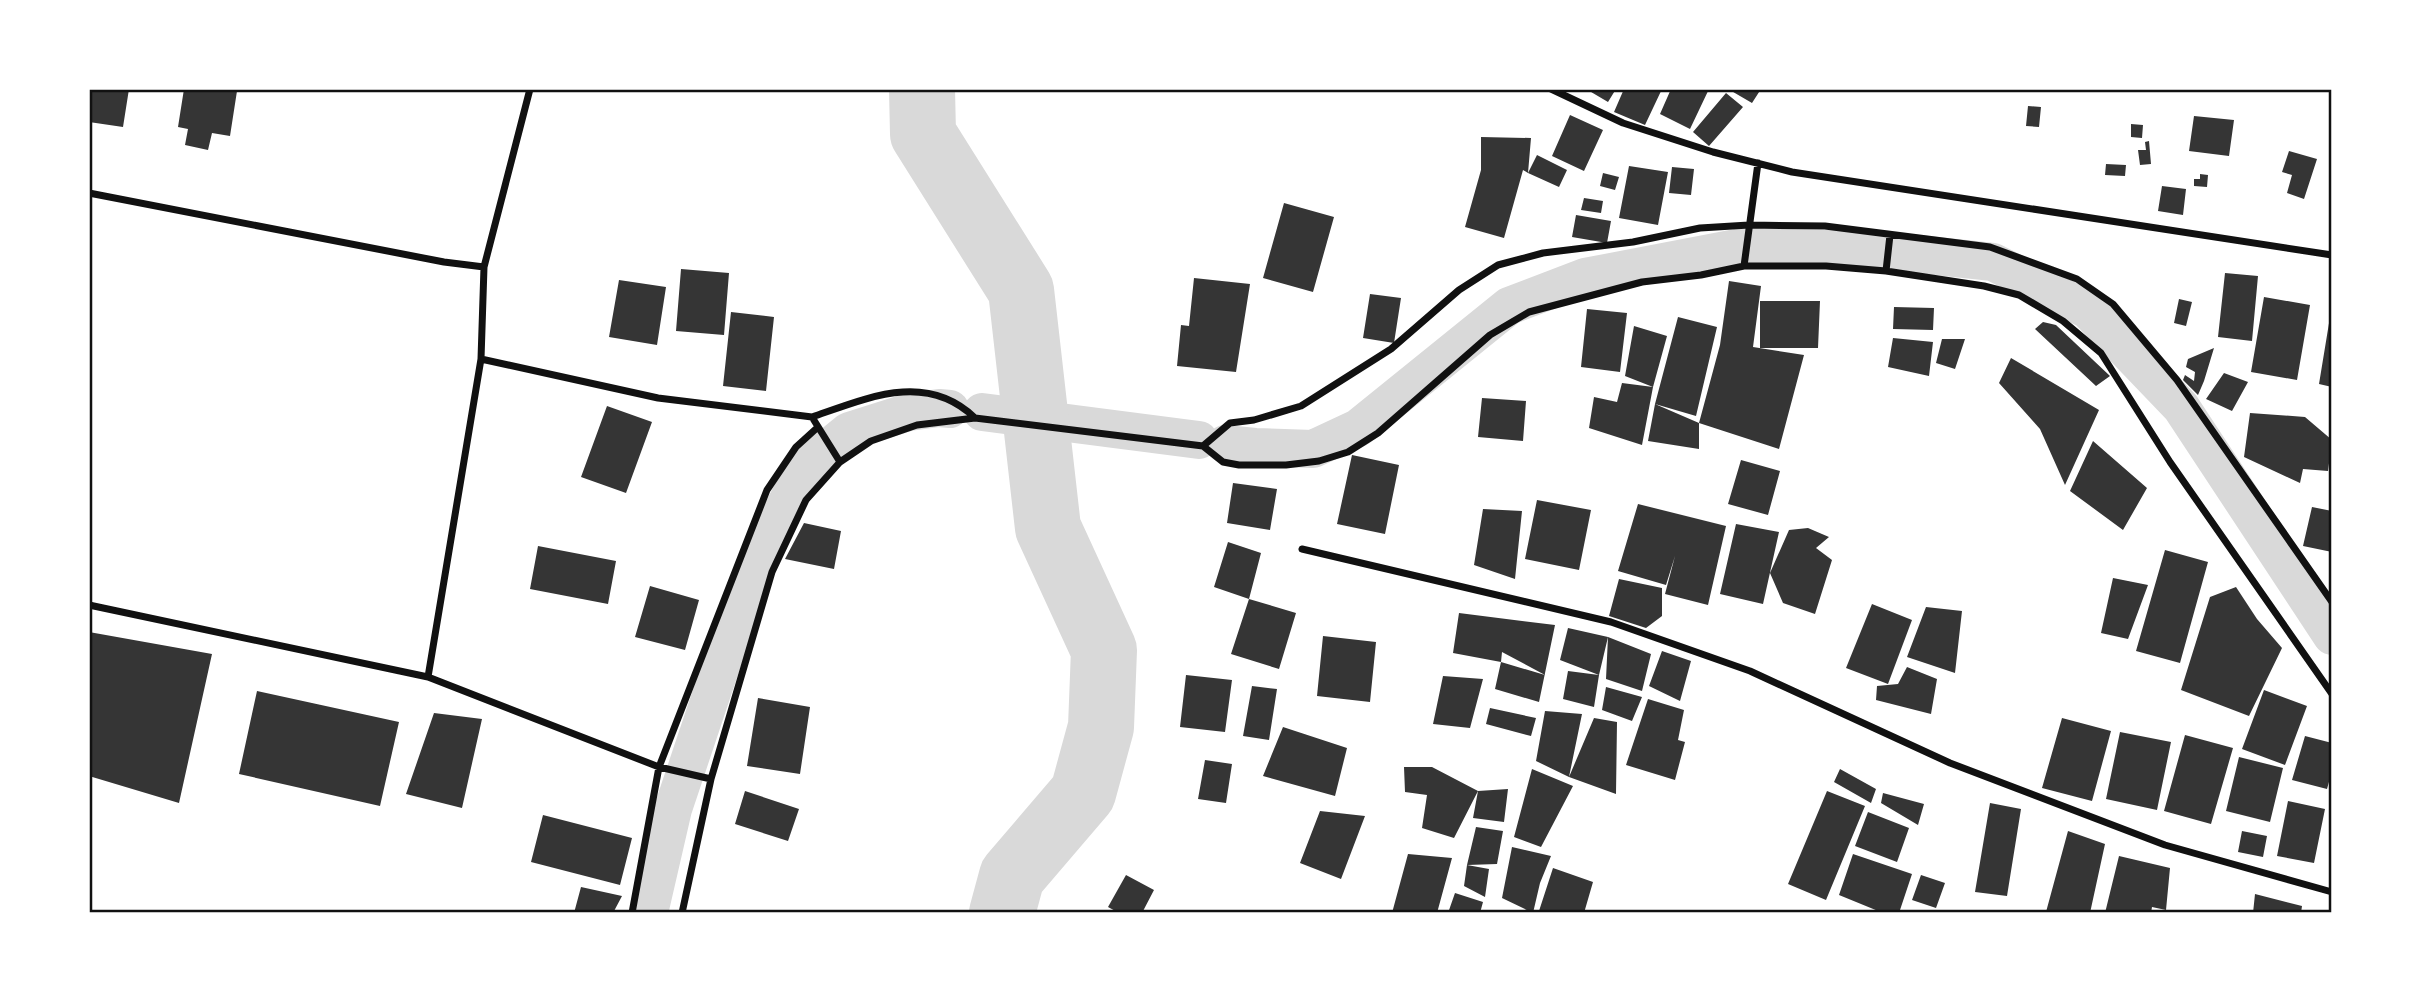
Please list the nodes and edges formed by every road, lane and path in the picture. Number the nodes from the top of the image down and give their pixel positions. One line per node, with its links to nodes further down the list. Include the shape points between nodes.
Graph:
1 (530, 89): 8 (street)
2 (1551, 89): 3 (street, via 1623,123)
3 (1758, 163): 5 (street); 7 (street)
4 (89, 193): 8 (street)
5 (1748, 230): 6 (street, via 1825,226); 9 (street); 15 (street, via 1700,228 1633,243 1543,253 1498,265 1459,290 1391,349 1333,387 1301,406 1230,423)
6 (1890, 238): 10 (street); 18 (street, via 1990,247 2077,279 2113,304 2178,380)
7 (2332, 256)
8 (484, 267): 11 (street)
9 (1744, 267): 10 (street); 15 (street, via 1642,282 1529,312 1490,335 1378,433 1348,452 1286,465 1240,465 1223,462)
10 (1887, 267): 21 (street, via 2019,295 2063,321 2101,354 2170,462)
11 (481, 359): 12 (street, via 658,398); 20 (street)
12 (812, 417): 13 (street, via 909,391 942,395); 14 (street)
13 (975, 418): 15 (street); 16 (street, via 917,425 871,441)
14 (818, 427): 16 (street); 22 (street, via 796,447 767,490)
15 (1203, 446)
16 (841, 462): 23 (street, via 806,500 772,572)
17 (1302, 549): 24 (street, via 1611,622 1750,671 1950,763 2165,845)
18 (2332, 602)
19 (89, 605): 20 (street)
20 (428, 677): 22 (street)
21 (2332, 694)
22 (659, 767): 23 (street); 25 (street)
23 (711, 779): 26 (street)
24 (2332, 891)
25 (632, 913)
26 (681, 913)

